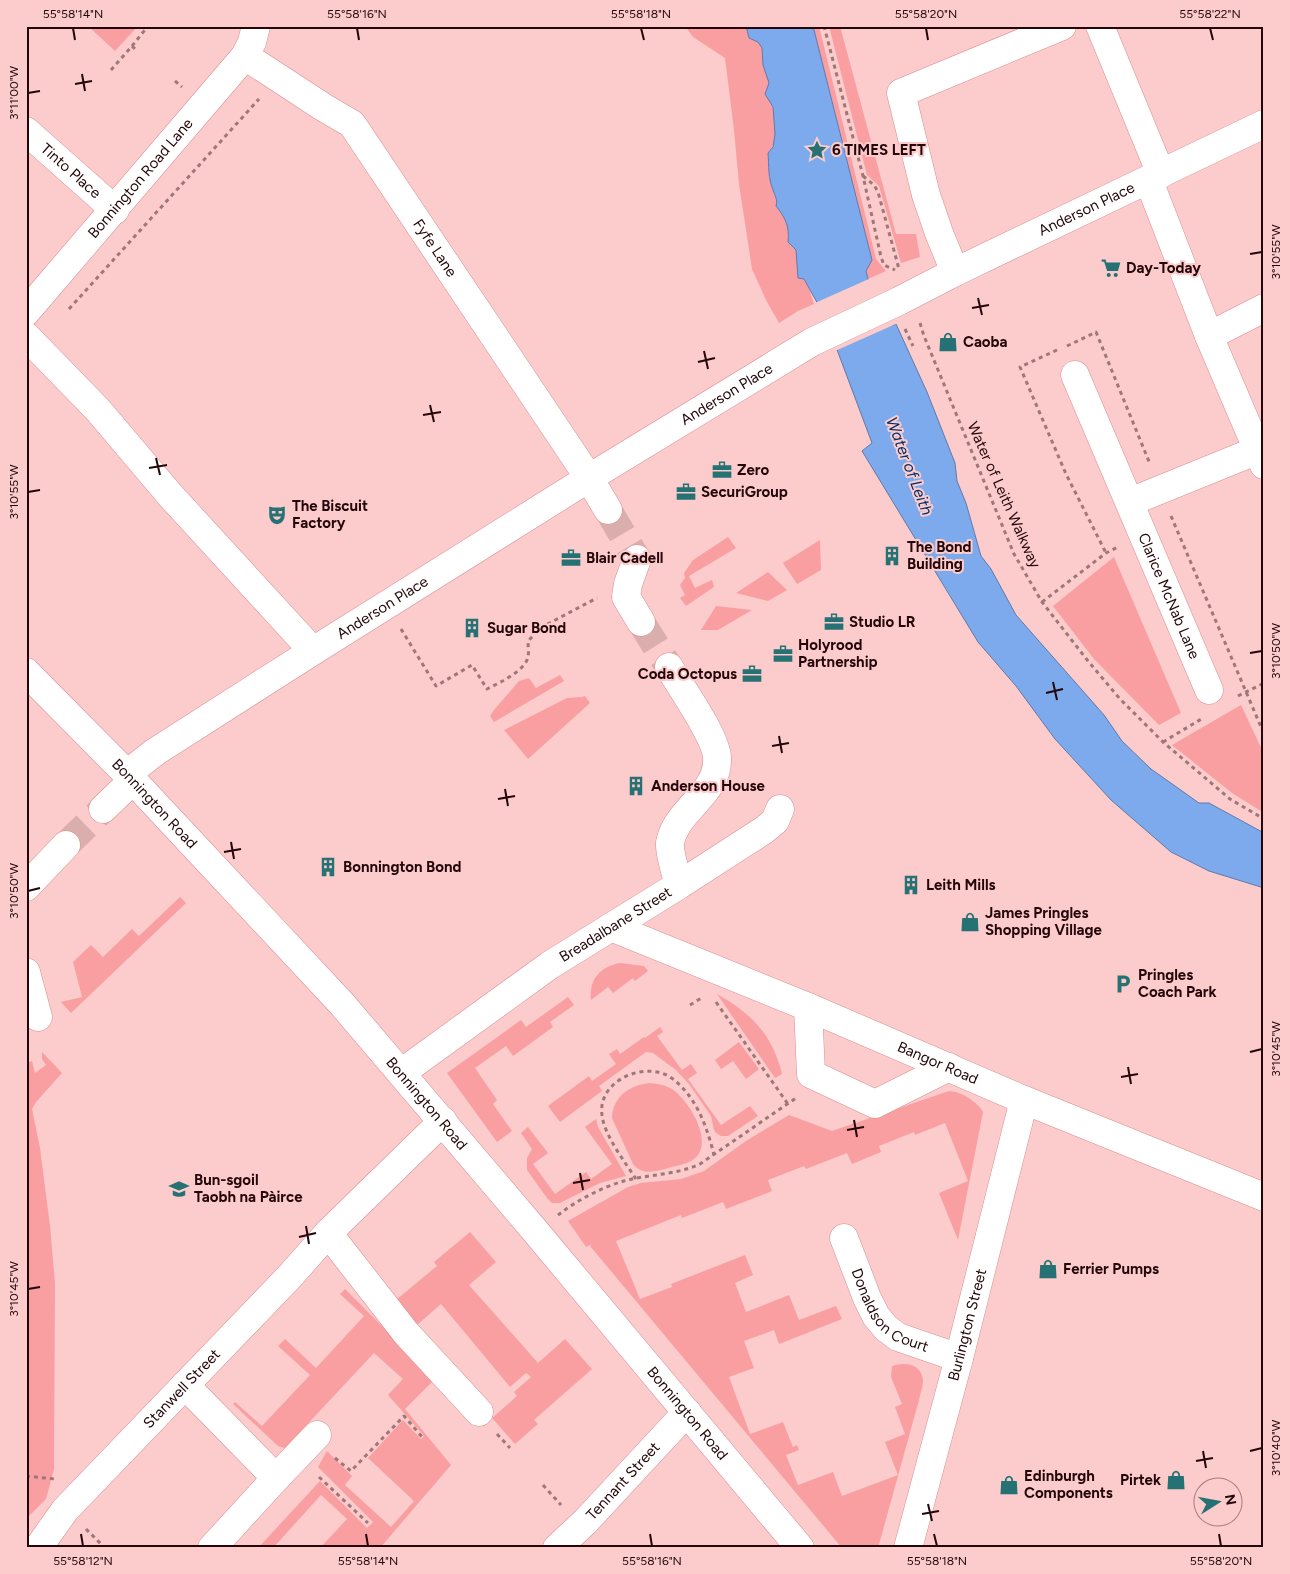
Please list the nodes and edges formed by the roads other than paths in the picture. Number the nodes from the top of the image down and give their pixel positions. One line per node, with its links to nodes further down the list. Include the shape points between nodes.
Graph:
1 (1062, 26): 8 (street, via 901,93 926,195)
2 (1100, 26): 6 (street)
3 (251, 41): 7 (street, Bonnington Road Lane); 15 (street, Fyfe Lane, via 279,77 352,124)
4 (1264, 124): 6 (street, Anderson Place)
5 (26, 131): 7 (street, Tinto Place)
6 (1154, 177): 8 (street, Anderson Place); 12 (street)
7 (115, 210): 10 (street, Bonnington Road Lane)
8 (955, 272): 15 (street, Anderson Place, via 904,306 812,342)
9 (1264, 308): 12 (street)
10 (26, 312)
11 (26, 336): 20 (street, via 98,410 170,495)
12 (1209, 336): 14 (street)
13 (1075, 375): 16 (street, Clarice McNab Lane)
14 (1261, 458): 16 (street)
15 (589, 478): 17 (street, Fyfe Lane); 20 (street, Anderson Place)
16 (1130, 502): 23 (street, Clarice McNab Lane)
17 (608, 510)
18 (637, 559): 19 (street, via 626,597)
19 (641, 622)
20 (313, 651): 24 (street, Anderson Place, via 155,752)
21 (669, 667): 28 (street, Breadalbane Street, via 712,740 718,757 712,783 674,831 670,845)
22 (28, 678): 24 (street, Bonnington Road)
23 (1209, 690)
24 (130, 777): 25 (street, Anderson Place); 35 (street, Bonnington Road, via 342,1004)
25 (103, 809)
26 (780, 809): 28 (street, via 775,821 764,830)
27 (66, 845): 29 (street)
28 (679, 885): 30 (street, Breadalbane Street)
29 (26, 887)
30 (611, 927): 32 (street, Bangor Road); 35 (street, Breadalbane Street, via 550,965)
31 (27, 975): 33 (street)
32 (808, 1007): 34 (street, Bangor Road); 34 (street, via 811,1074 875,1104)
33 (38, 1017)
34 (949, 1067): 36 (street, Bangor Road)
35 (401, 1073): 37 (street, Bonnington Road)
36 (1024, 1100): 38 (street, Bangor Road); 41 (street, Burlington Street)
37 (443, 1121): 39 (street, Stanwell Street); 44 (street, Bonnington Road)
38 (1264, 1197)
39 (328, 1233): 42 (street, Stanwell Street); 43 (street, via 406,1332)
40 (844, 1238): 41 (street, Donaldson Court, via 867,1298 886,1328 898,1337)
41 (959, 1358): 51 (street, Burlington Street)
42 (185, 1385): 46 (street); 47 (street, Stanwell Street, via 65,1510)
43 (479, 1412)
44 (687, 1412): 49 (street, Tennant Street); 50 (street, Bonnington Road)
45 (316, 1437): 46 (street)
46 (276, 1478): 48 (street)
47 (38, 1548)
48 (212, 1548)
49 (557, 1548)
50 (800, 1548)
51 (908, 1548)

